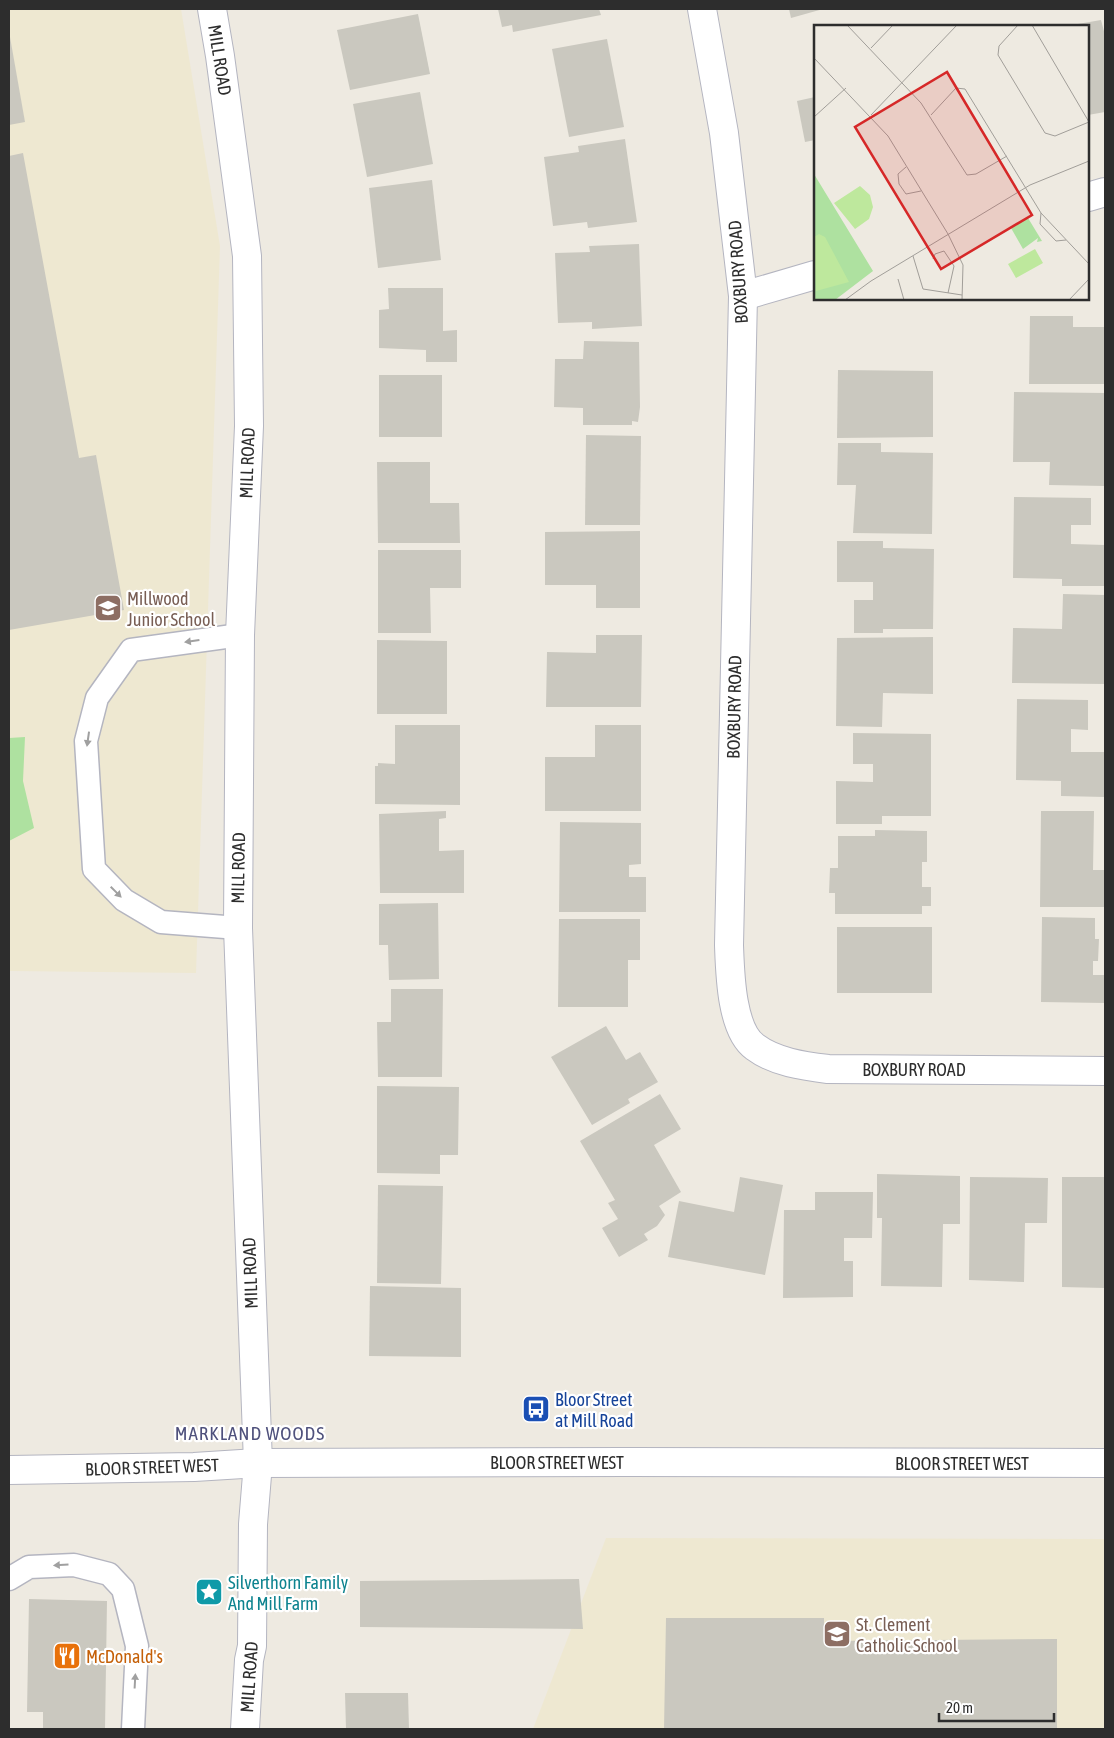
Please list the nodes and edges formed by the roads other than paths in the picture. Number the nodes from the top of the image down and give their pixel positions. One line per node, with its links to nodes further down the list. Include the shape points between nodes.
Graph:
1 (212, 9): 7 (street, MILL ROAD, via 247,256 248,426)
2 (702, 9): 6 (street, BOXBURY ROAD, via 724,133)
3 (1105, 192): 4 (street)
4 (1089, 197)
5 (814, 275): 6 (street)
6 (743, 296): 9 (street, BOXBURY ROAD, via 729,945 731,993 744,1034 754,1046 769,1054 797,1065 828,1069)
7 (240, 635): 8 (street, MILL ROAD); 8 (lane, one-way to 8, via 131,650 97,698 86,741 94,869 124,900 161,922)
8 (238, 928): 10 (street, MILL ROAD)
9 (1105, 1071)
10 (258, 1463): 11 (street, BLOOR STREET WEST); 12 (street, BLOOR STREET WEST); 15 (street, MILL ROAD, via 253,1524 252,1646)
11 (1105, 1463)
12 (9, 1470)
13 (9, 1579): 14 (lane, one-way to 13, via 137,1646 123,1590 109,1574 74,1565 29,1567)
14 (133, 1729)
15 (245, 1729)

